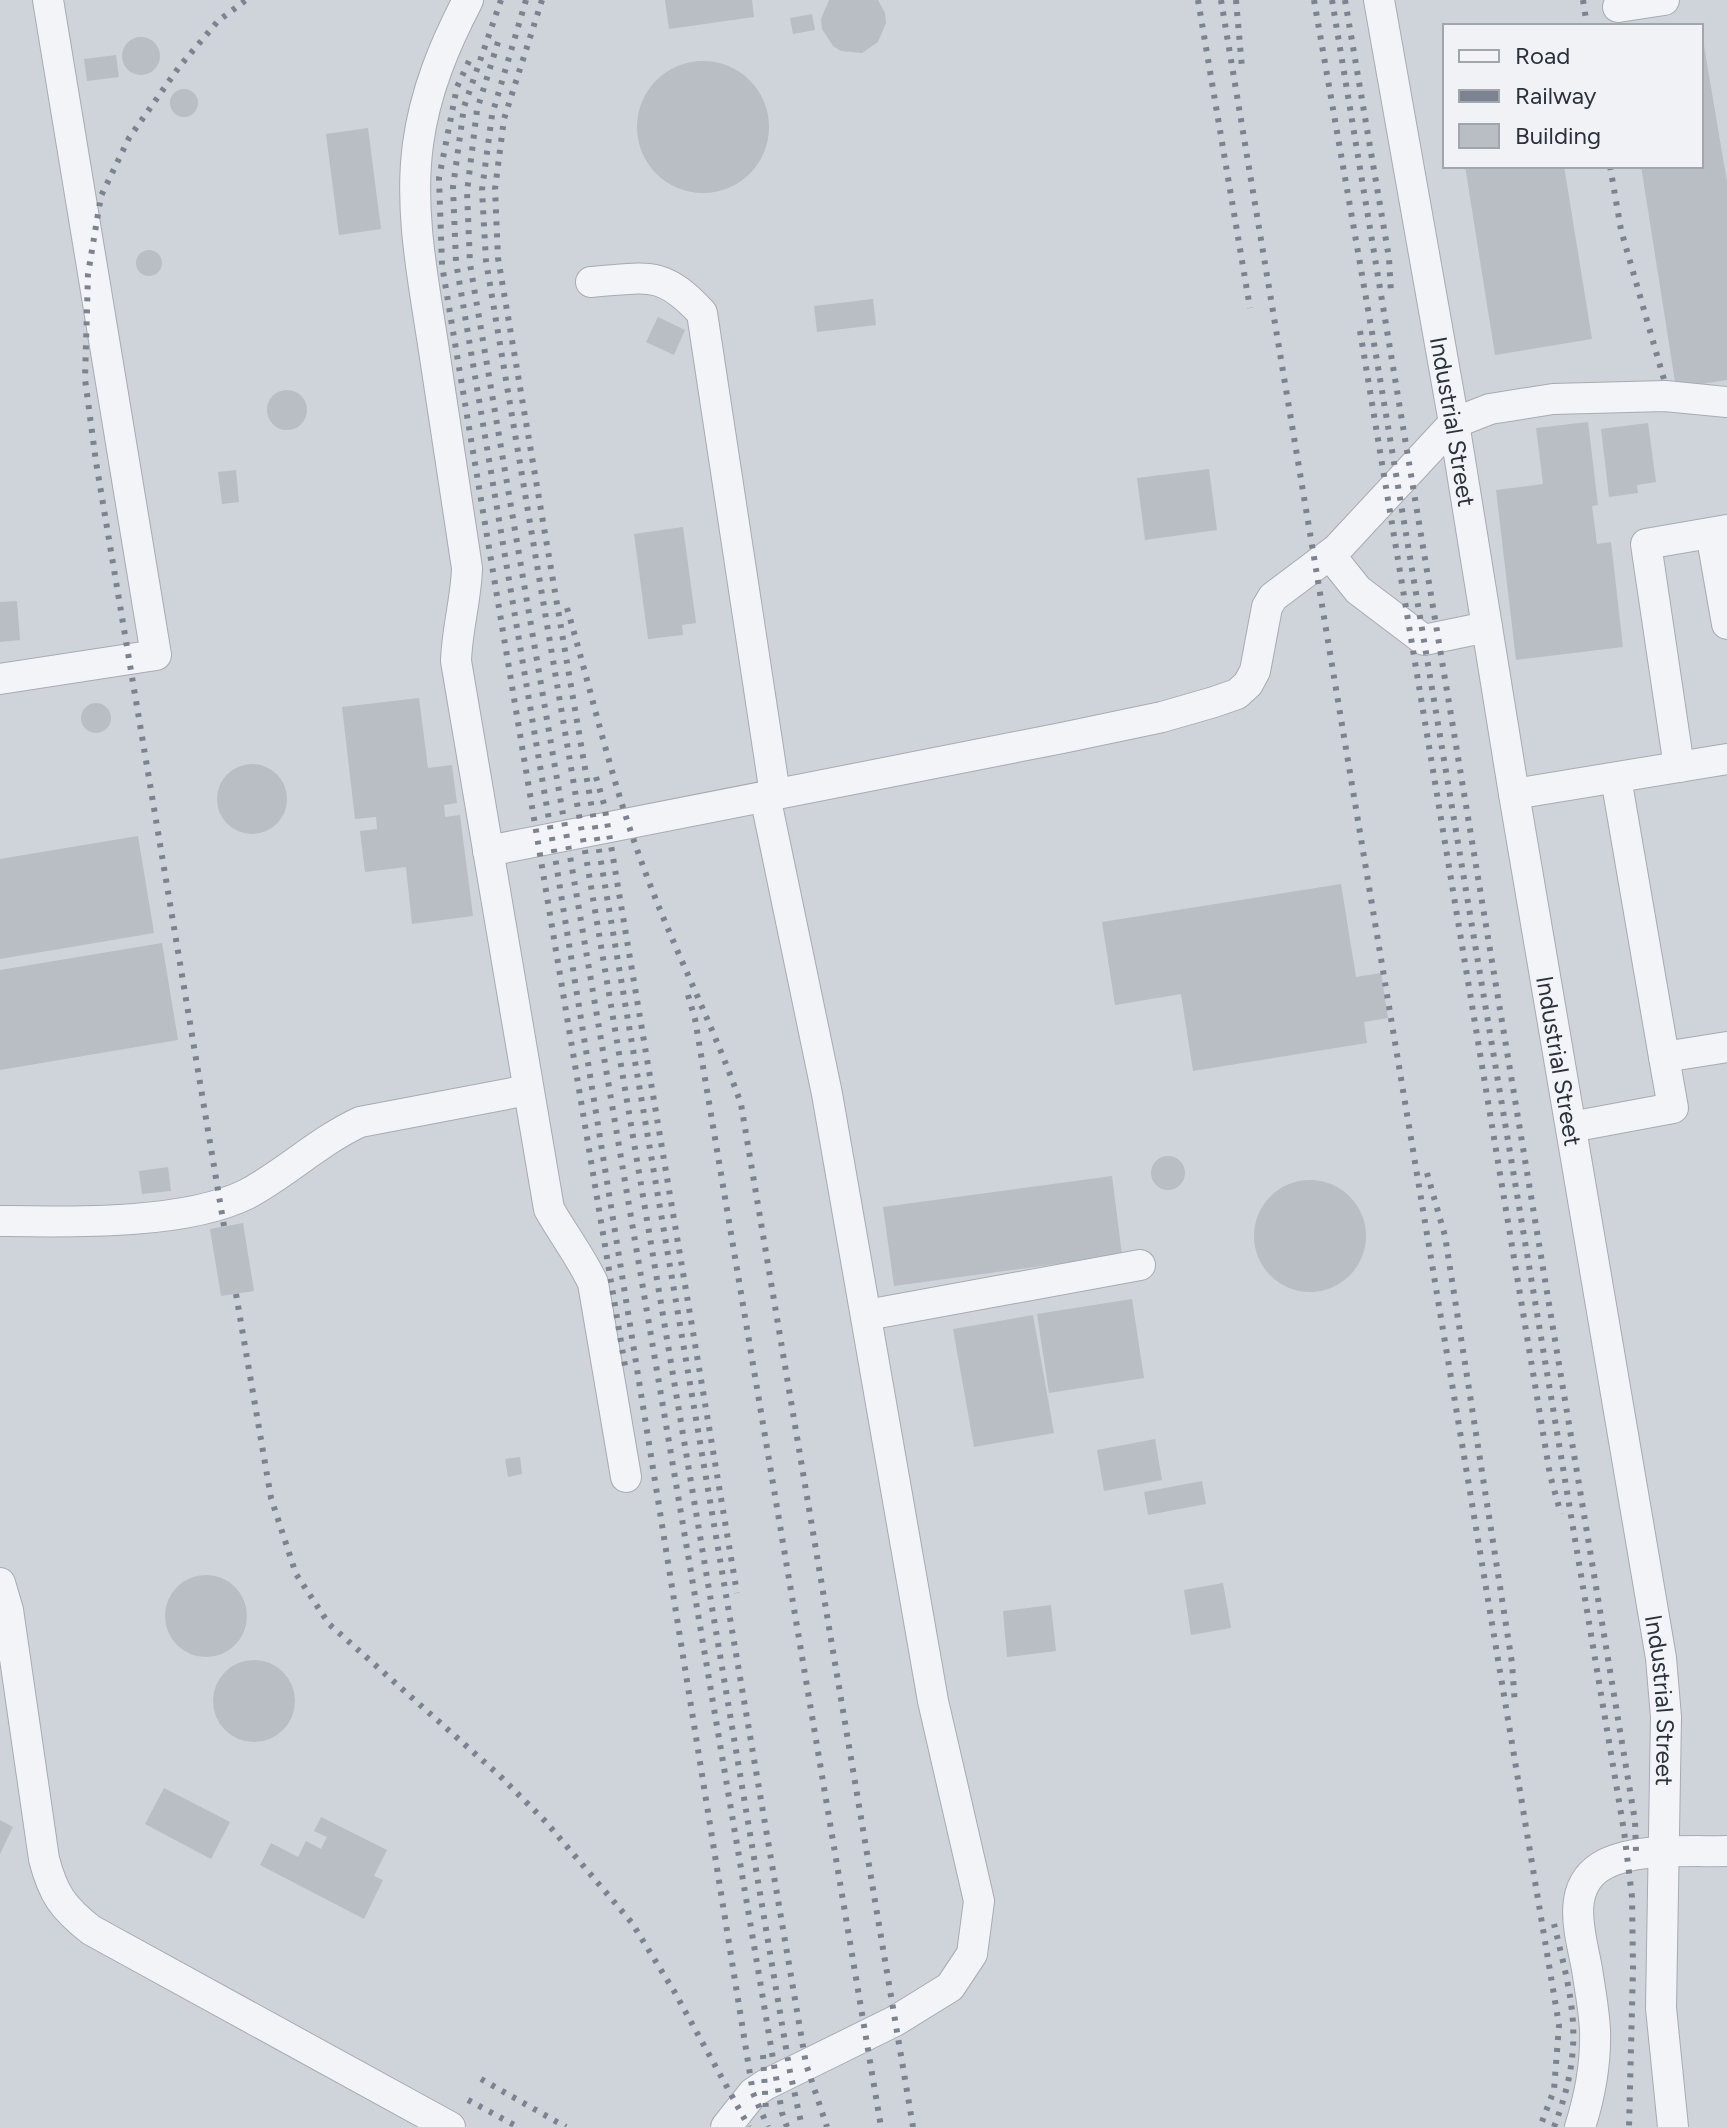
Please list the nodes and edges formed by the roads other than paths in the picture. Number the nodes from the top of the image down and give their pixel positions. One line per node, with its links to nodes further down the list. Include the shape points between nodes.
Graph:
1 (48, 0): 13 (street, via 156,655)
2 (468, 0): 19 (street, via 427,96 415,192 418,250 467,568 456,661)
3 (1379, 0): 8 (street, Industrial Street)
4 (1664, 0): 5 (street)
5 (1618, 7)
6 (591, 282): 18 (street, via 654,278 681,290 702,313)
7 (1727, 402): 8 (street, via 1665,396 1553,399 1490,409)
8 (1454, 423): 10 (street); 12 (street, Industrial Street)
9 (1719, 531): 11 (street); 15 (street, via 1646,544)
10 (1330, 555): 12 (street, via 1358,590 1424,640); 18 (street, via 1273,597 1255,671 1237,694 1162,717)
11 (1727, 624)
12 (1487, 627): 17 (street, Industrial Street)
13 (0, 679)
14 (1727, 759): 15 (street)
15 (1679, 767): 16 (street)
16 (1616, 778): 17 (street); 21 (street)
17 (1514, 794): 23 (street, Industrial Street)
18 (770, 795): 19 (street); 26 (street)
19 (488, 851): 22 (street)
20 (1727, 1047): 21 (street)
21 (1664, 1057): 23 (street, via 1673,1108)
22 (528, 1090): 24 (street, via 360,1122 221,1205 159,1217); 27 (street, via 549,1209 593,1283)
23 (1571, 1127): 30 (street, Industrial Street, via 1661,1658 1666,1717)
24 (0, 1221)
25 (1140, 1265): 26 (street)
26 (867, 1315): 32 (street, via 933,1701 971,1858 979,1913 972,1954 950,1987 895,2021 765,2085)
27 (626, 1477)
28 (0, 1583): 31 (street, via 44,1859 64,1906 91,1930)
29 (1727, 1851): 30 (street)
30 (1664, 1852): 33 (street, via 1600,1867 1580,1892 1578,1928 1595,2047); 34 (street, Industrial Street, via 1661,2008)
31 (450, 2127)
32 (726, 2127)
33 (1580, 2127)
34 (1673, 2127)

